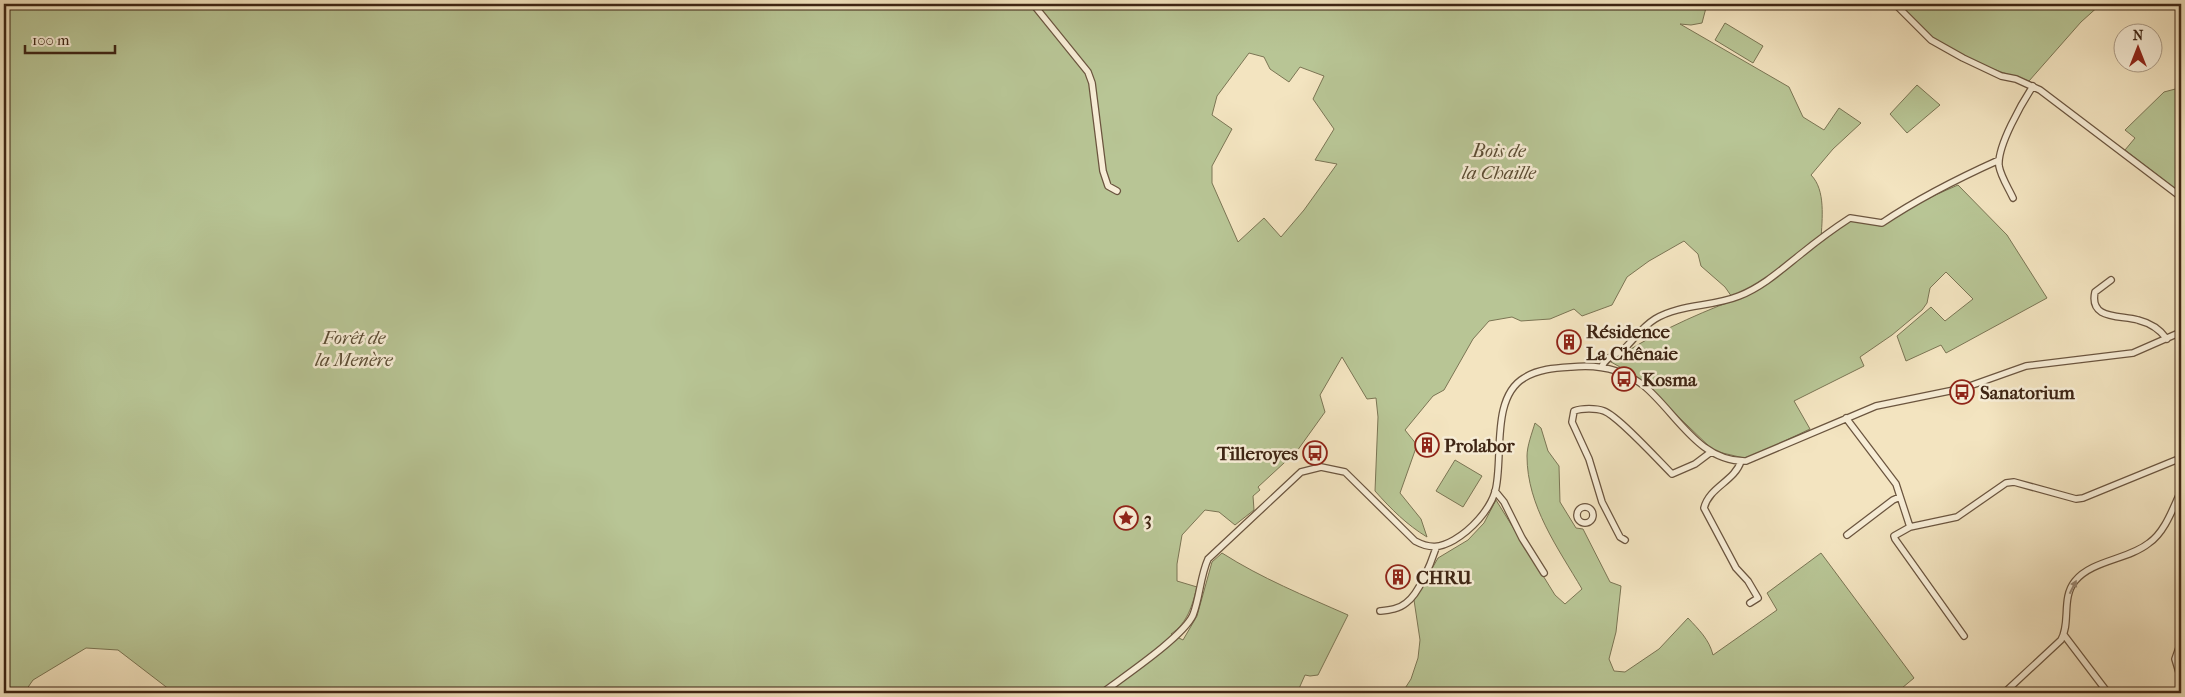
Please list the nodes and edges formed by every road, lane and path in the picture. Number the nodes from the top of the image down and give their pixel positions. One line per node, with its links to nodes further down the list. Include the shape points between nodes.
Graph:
1 (1033, 4): 5 (street, via 1088,72 1103,171 1108,186)
2 (1896, 4): 3 (street, via 1931,40 2001,76)
3 (2033, 86): 4 (street, via 2016,114); 6 (street)
4 (1999, 160): 7 (street, via 1999,168); 11 (street, via 1916,200 1882,223 1850,218 1760,286 1739,296 1682,309 1654,320)
5 (1117, 192)
6 (2181, 197)
7 (2013, 198)
8 (2111, 280): 10 (street, via 2095,292 2098,310 2103,314 2152,325)
9 (2181, 332): 10 (street)
10 (2167, 339): 12 (street, via 2133,353 2026,366 1964,388 1876,406)
11 (1602, 367): 13 (street, via 1643,386); 16 (street, via 1550,369 1531,374 1514,386 1500,430)
12 (1846, 418): 15 (street); 18 (street, via 1896,484)
13 (1711, 452): 15 (street, via 1727,460); 19 (street, via 1695,464 1672,474 1605,411 1574,411 1572,422 1589,459)
14 (2181, 458): 21 (street, via 2076,499 2006,482 1957,516)
15 (1741, 461): 26 (street, via 1738,469 1707,498 1704,508 1736,568 1758,598)
16 (1495, 491): 24 (street, via 1490,505 1472,526 1456,539); 25 (street)
17 (2181, 492): 28 (street, one-way to 17, via 2068,597 2075,581 2090,570 2148,544 2161,530)
18 (1900, 496): 21 (street); 22 (street)
19 (1602, 502): 20 (street); 23 (street, via 1620,537)
20 (1591, 510)
21 (1910, 527): 29 (street, via 1894,539)
22 (1847, 536)
23 (1625, 540)
24 (1436, 548): 27 (street, via 1415,594 1408,602); 33 (street, via 1415,541 1345,472 1321,467 1301,472 1208,559 1193,615 1182,631)
25 (1544, 574)
26 (1750, 603)
27 (1380, 611)
28 (2064, 634): 34 (street); 35 (street)
29 (1964, 636)
30 (2181, 642): 31 (street, via 2175,661)
31 (2181, 679)
32 (2181, 689): 36 (street)
33 (1102, 693)
34 (2004, 693)
35 (2108, 693)
36 (2174, 693)

